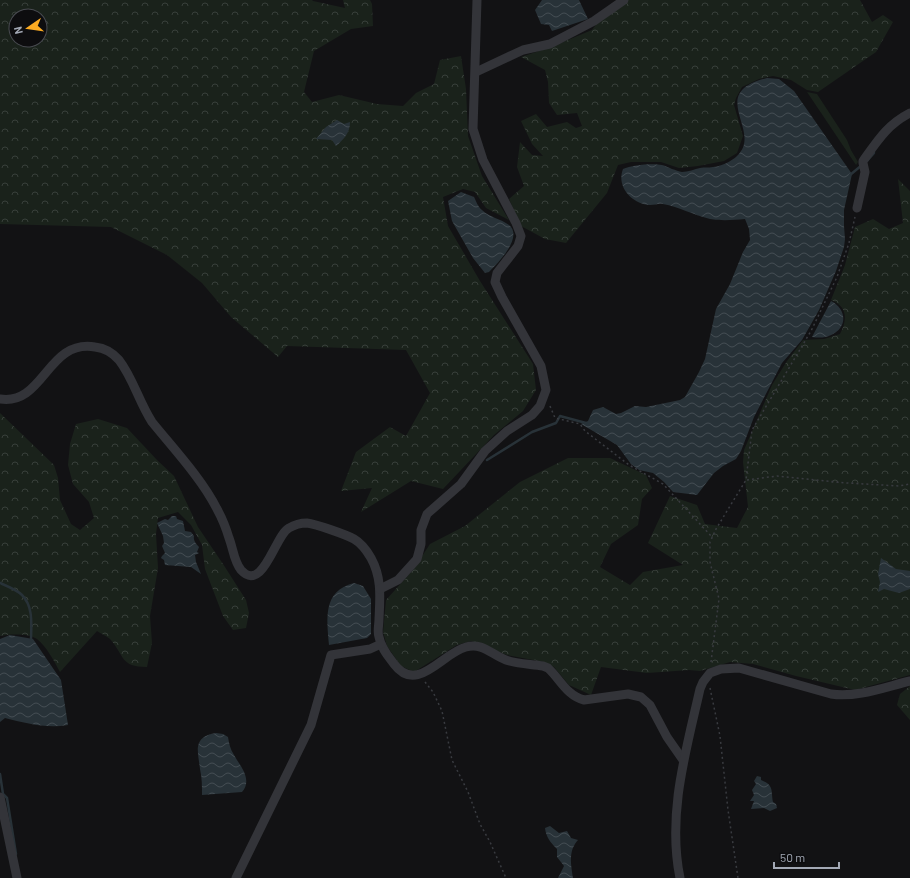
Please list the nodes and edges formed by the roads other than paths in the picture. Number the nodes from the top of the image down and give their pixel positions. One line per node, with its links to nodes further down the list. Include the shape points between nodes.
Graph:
1 (477, 0): 3 (street)
2 (624, 0): 3 (street, via 594,22 550,44 523,50)
3 (476, 72): 7 (street, via 473,128 483,160 521,236 518,246 497,273 495,282 541,366 546,390 540,406 532,415 506,432 485,451 461,484 427,514 421,530 417,559 398,580)
4 (910, 113): 5 (street, via 885,131 863,166 866,172)
5 (857, 208)
6 (0, 399): 7 (street, via 10,400 29,391 69,350 89,346 111,352 125,369 152,422 203,486 217,509 241,570 253,575 260,573 281,535 288,528 306,523 354,539 362,546 374,564)
7 (380, 589): 8 (street, via 378,636)
8 (381, 644): 10 (street, via 401,672 411,676 419,675 459,649 474,645 505,660 548,668 577,698 584,700 628,694 641,697 650,705); 15 (street, via 370,649 332,655 311,725)
9 (910, 681): 10 (street, via 840,695 747,669 715,670 707,676 700,689)
10 (683, 760): 16 (street, via 676,824)
11 (0, 797): 12 (street)
12 (10, 845): 13 (street); 14 (street)
13 (0, 847)
14 (17, 878)
15 (236, 878)
16 (680, 878)

